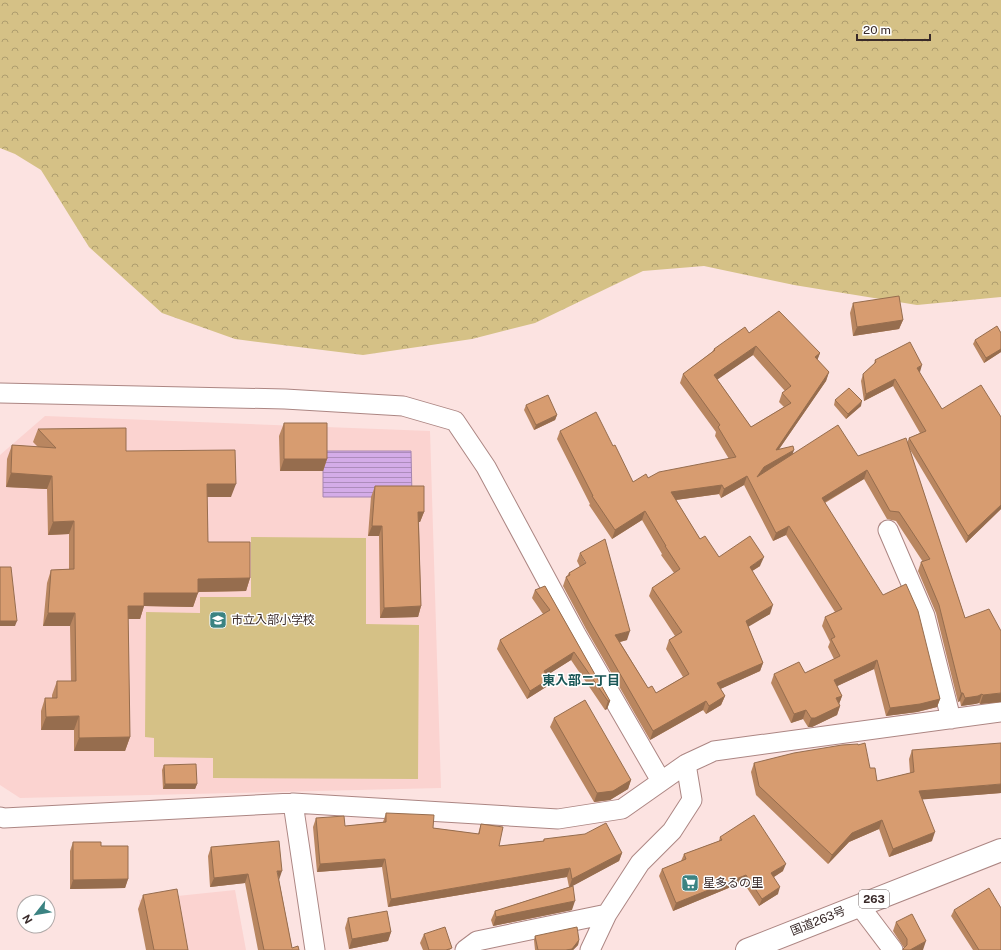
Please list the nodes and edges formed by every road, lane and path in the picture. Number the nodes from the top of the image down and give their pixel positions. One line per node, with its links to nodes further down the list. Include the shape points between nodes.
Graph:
1 (0, 393): 6 (street, via 300,400 403,406 455,421 486,467 576,634)
2 (888, 530): 4 (street, via 925,616)
3 (1001, 712): 4 (street)
4 (951, 719): 5 (street, via 714,751)
5 (686, 764): 6 (street); 11 (street, via 692,800 672,831 640,863)
6 (661, 781): 7 (street, via 622,809 558,820)
7 (293, 803): 8 (street); 12 (street)
8 (0, 817)
9 (1001, 850): 10 (highway, 国道263号 / 263)
10 (859, 905): 15 (highway, 国道263号 / 263); 16 (street)
11 (607, 914): 13 (street, via 477,941); 14 (street)
12 (315, 950)
13 (465, 950)
14 (590, 950)
15 (747, 950)
16 (893, 950)

